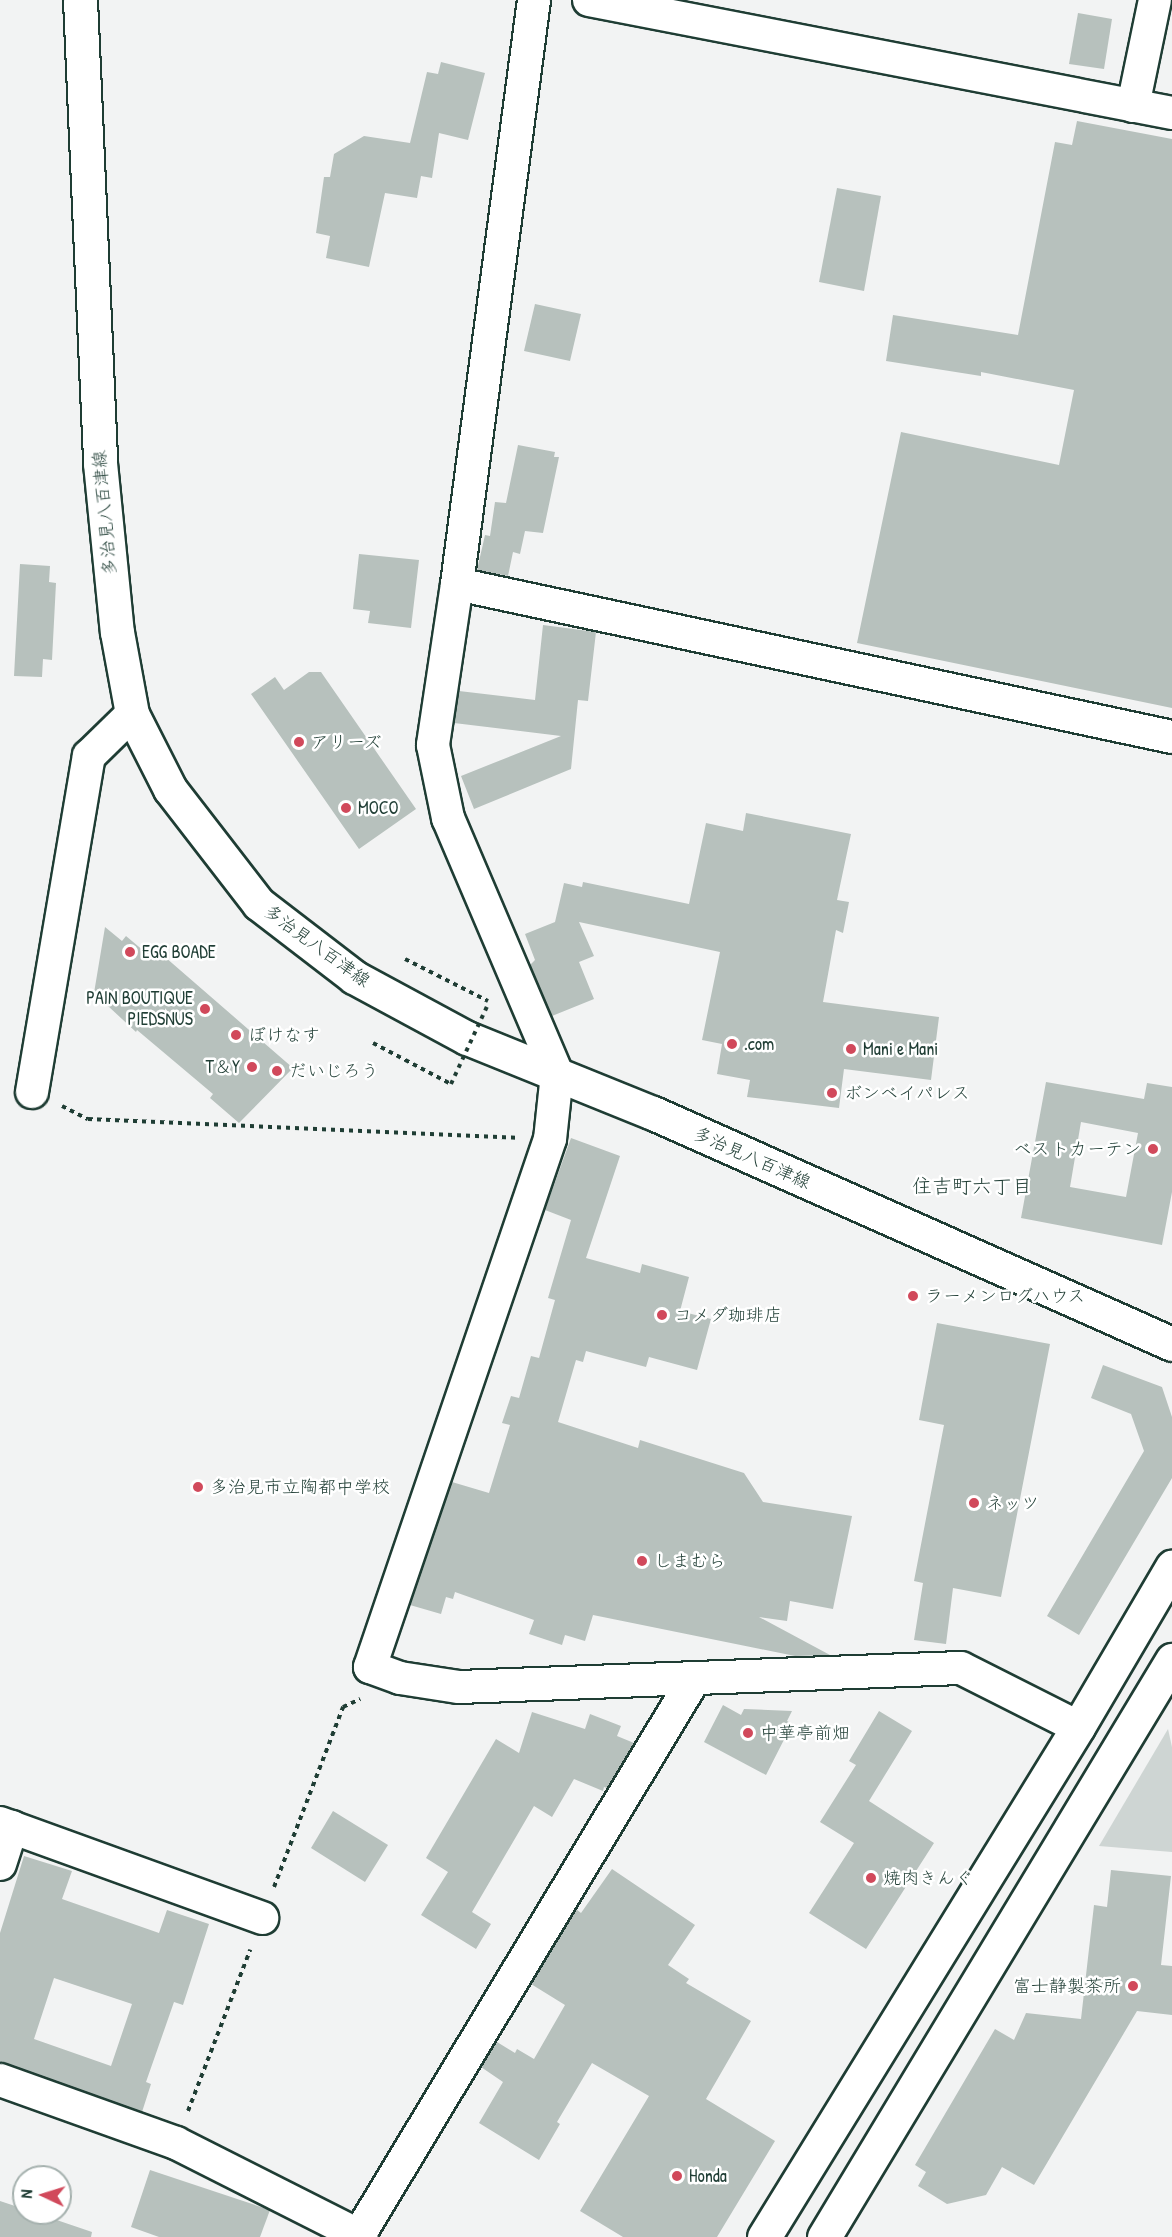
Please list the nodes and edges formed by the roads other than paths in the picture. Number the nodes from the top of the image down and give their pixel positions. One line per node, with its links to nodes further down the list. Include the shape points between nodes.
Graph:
1 (80, 0): 8 (main road, 多治見八百津線, via 100,463 117,632)
2 (534, 0): 7 (street)
3 (589, 0): 5 (street)
4 (1155, 0): 5 (street)
5 (1133, 106): 6 (street)
6 (1172, 113)
7 (457, 584): 9 (street); 10 (street, via 433,745 448,818)
8 (132, 714): 10 (main road, 多治見八百津線, via 170,789 259,904 354,977 467,1038); 11 (street, via 89,756)
9 (1172, 737)
10 (557, 1074): 12 (main road, 多治見八百津線); 15 (street, via 550,1140 370,1667 400,1678 459,1687)
11 (32, 1092)
12 (1172, 1344)
13 (1172, 1567): 16 (main road)
14 (1171, 1662): 23 (main road)
15 (694, 1679): 16 (street, via 961,1668); 21 (street)
16 (1078, 1727): 22 (main road)
17 (6, 1825): 18 (street); 19 (street)
18 (0, 1864)
19 (262, 1917)
20 (0, 2080): 21 (street, via 176,2143)
21 (361, 2236)
22 (764, 2237)
23 (824, 2237)

